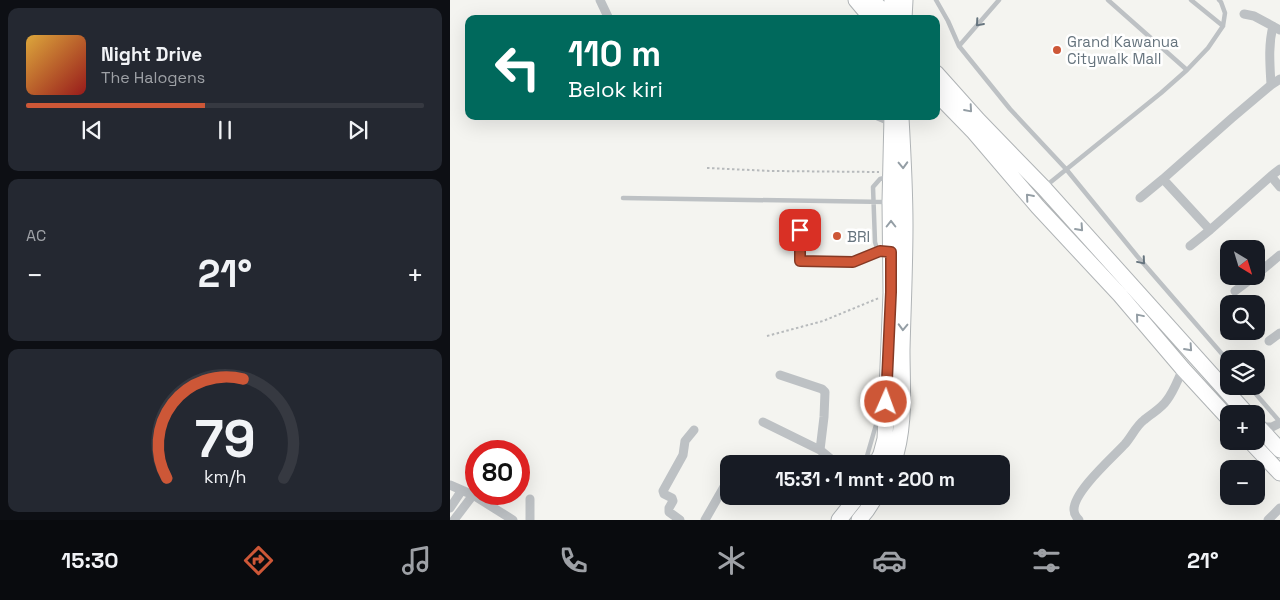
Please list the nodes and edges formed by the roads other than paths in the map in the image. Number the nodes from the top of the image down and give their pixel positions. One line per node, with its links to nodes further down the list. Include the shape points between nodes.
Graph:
1 (600, 0): 10 (street)
2 (856, 0): 11 (highway)
3 (872, 0): 12 (highway)
4 (936, 0): 15 (lane)
5 (1000, 0): 15 (lane, one-way to 15)
6 (1108, 0): 16 (lane)
7 (1191, 0): 13 (lane)
8 (1221, 1): 13 (lane, via 1225,13)
9 (1244, 14): 14 (street)
10 (607, 15)
11 (869, 15)
12 (887, 15)
13 (1223, 26): 16 (lane)
14 (1277, 28): 19 (street, via 1270,37)
15 (959, 46): 23 (lane, via 1010,109)
16 (1187, 70): 23 (lane)
17 (940, 77): 29 (highway, one-way to 29)
18 (1280, 79): 19 (street)
19 (1271, 85): 27 (street)
20 (940, 97): 45 (highway, one-way to 20)
21 (895, 120): 25 (highway)
22 (895, 120): 62 (highway, one-way to 62, via 905,222 902,406 900,439)
23 (1066, 169): 29 (lane); 44 (lane, one-way to 44)
24 (1280, 169): 26 (street)
25 (891, 174): 32 (lane, via 872,187); 33 (highway)
26 (1271, 176): 28 (street); 35 (street)
27 (1163, 179): 31 (street); 35 (street)
28 (1280, 187)
29 (1044, 188): 48 (highway, one-way to 48)
30 (623, 198): 32 (lane)
31 (1140, 198)
32 (873, 202): 33 (lane); 37 (lane, via 875,242 877,249)
33 (890, 202): 37 (highway, one-way to 33)
34 (800, 230): 37 (lane, via 800,261 853,262)
35 (1210, 230): 36 (street)
36 (1190, 246)
37 (885, 252): 61 (highway, via 891,292 885,439)
38 (1280, 255): 39 (street)
39 (1265, 268)
40 (1244, 285): 41 (street)
41 (1235, 292)
42 (1280, 333): 43 (street)
43 (1269, 341)
44 (1220, 352)
45 (1183, 369): 50 (highway); 82 (street, via 1168,399 1143,420 1091,479 1074,504)
46 (780, 375): 56 (street, via 825,392)
47 (1257, 395): 52 (lane)
48 (1239, 405)
49 (880, 409): 60 (lane)
50 (1220, 409)
51 (763, 422): 56 (street)
52 (1280, 423): 53 (street)
53 (1265, 426)
54 (694, 430): 78 (street, via 685,441 683,455 664,491 673,501 669,512)
55 (1265, 433): 58 (highway)
56 (820, 450): 59 (street)
57 (1258, 450): 63 (highway)
58 (1280, 450)
59 (826, 455)
60 (867, 455)
61 (881, 455)
62 (888, 455)
63 (1280, 473)
64 (450, 485): 65 (street)
65 (462, 490): 66 (street); 73 (street)
66 (465, 491)
67 (720, 494): 79 (street)
68 (465, 505): 75 (street)
69 (489, 505): 76 (street)
70 (530, 505): 77 (street)
71 (851, 505): 80 (highway)
72 (870, 505): 81 (highway)
73 (450, 508)
74 (1278, 513): 83 (street)
75 (454, 520)
76 (513, 520)
77 (530, 520)
78 (680, 520)
79 (706, 520)
80 (839, 520)
81 (859, 520)
82 (1079, 520)
83 (1268, 520)

